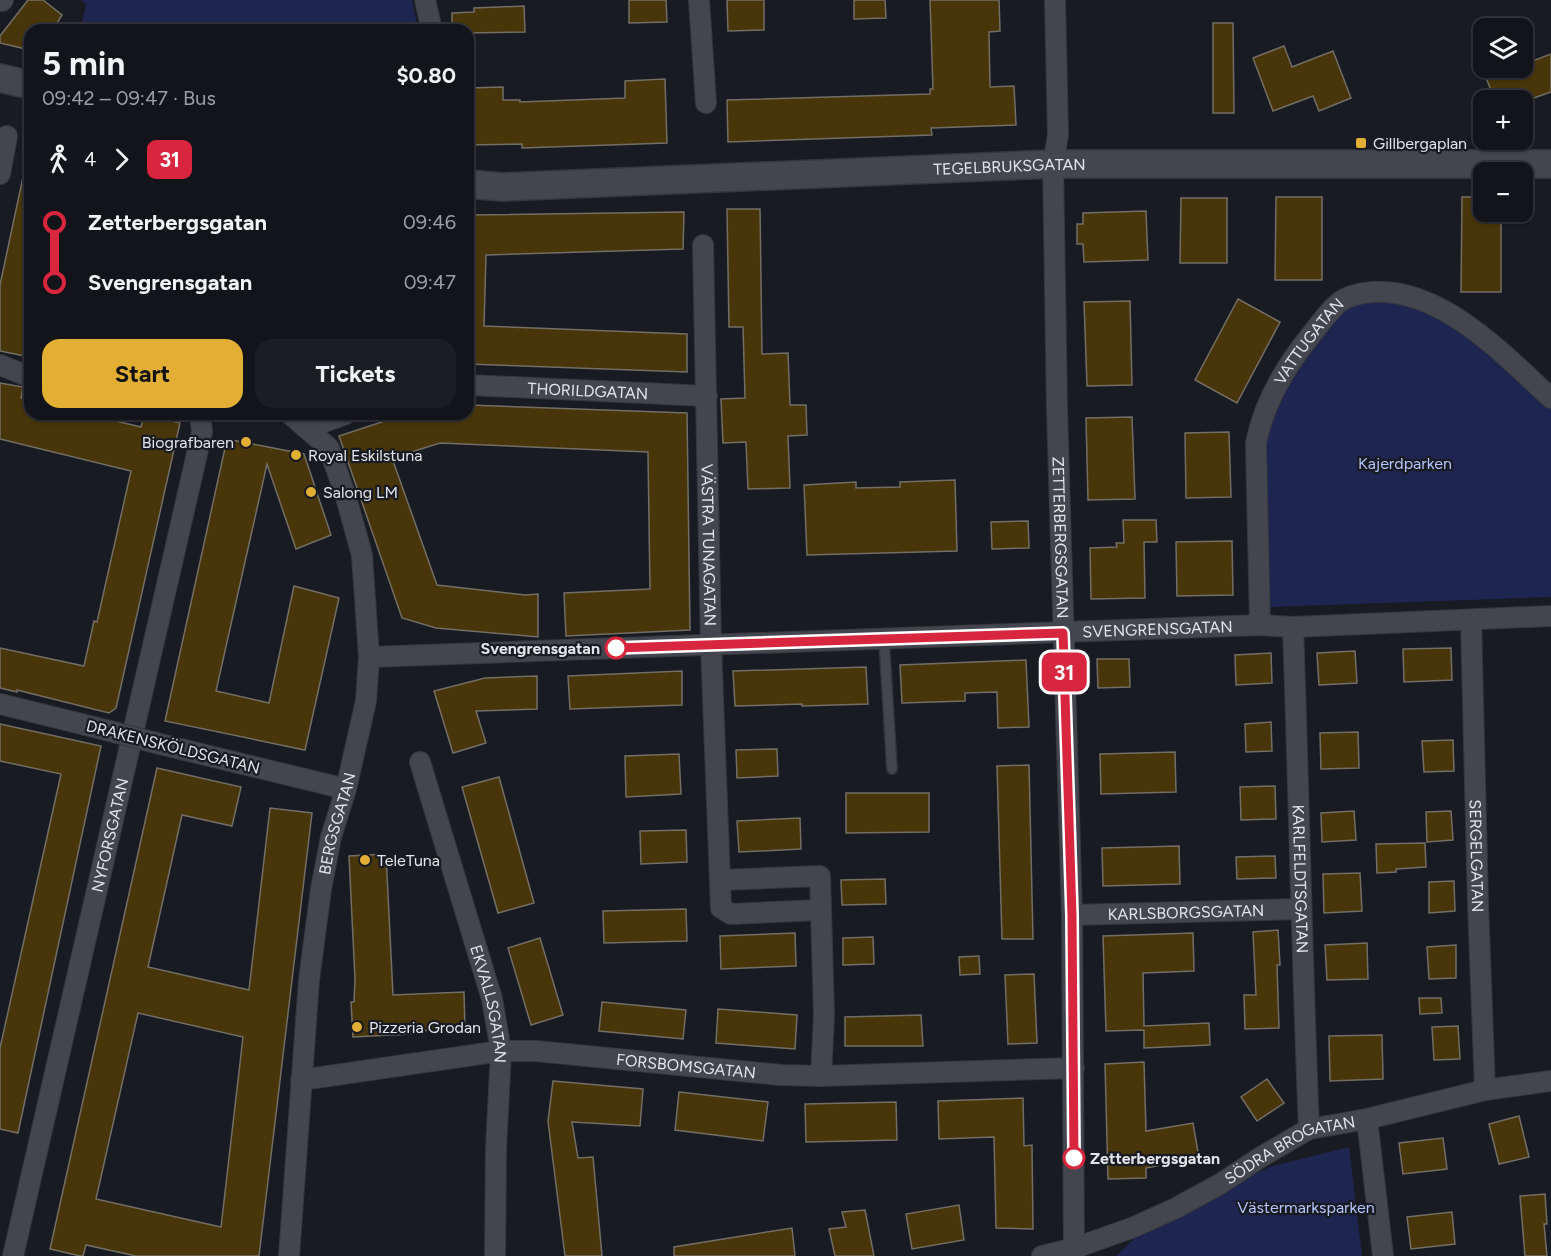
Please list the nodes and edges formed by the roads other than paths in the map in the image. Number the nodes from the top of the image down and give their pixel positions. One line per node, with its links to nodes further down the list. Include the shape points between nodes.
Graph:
1 (425, 0): 4 (street)
2 (699, 0): 7 (street)
3 (1055, 0): 9 (street, ZETTERBERGSGATAN, via 1058,135)
4 (431, 24)
5 (0, 78): 6 (street)
6 (24, 84)
7 (706, 103)
8 (7, 136): 11 (street)
9 (1053, 164): 10 (street, TEGELBRUKSGATAN); 12 (street, TEGELBRUKSGATAN, via 502,187); 27 (street, ZETTERBERGSGATAN)
10 (1551, 164)
11 (0, 174)
12 (474, 185)
13 (702, 245): 17 (street, VÄSTRA TUNAGATAN)
14 (0, 365): 15 (street)
15 (24, 375)
16 (474, 386): 17 (street, THORILDGATAN)
17 (707, 396): 29 (street, VÄSTRA TUNAGATAN)
18 (1551, 398): 25 (street, VATTUGATAN, via 1465,324 1426,302 1384,291 1360,293 1341,301 1300,349 1268,399 1260,420 1256,453)
19 (201, 420): 48 (street, NYFORSGATAN, via 202,432)
20 (298, 420): 22 (street, BERGSGATAN)
21 (330, 420): 22 (street)
22 (308, 428): 30 (street, BERGSGATAN, via 329,447 362,555)
23 (1551, 616): 24 (street, SVENGRENSGATAN)
24 (1471, 620): 26 (street, SVENGRENSGATAN); 44 (street, SERGELGATAN)
25 (1260, 625): 26 (street, SVENGRENSGATAN); 27 (street, SVENGRENSGATAN)
26 (1293, 627): 36 (street, KARLFELDTSGATAN)
27 (1063, 633): 28 (street, SVENGRENSGATAN); 38 (street, ZETTERBERGSGATAN)
28 (884, 639): 29 (street, SVENGRENSGATAN); 33 (lane)
29 (711, 645): 30 (street, SVENGRENSGATAN); 35 (street, VÄSTRA TUNAGATAN)
30 (369, 657): 34 (street, BERGSGATAN, via 366,701)
31 (0, 704): 34 (street, DRAKENSKÖLDSGATAN, bridge)
32 (420, 762): 39 (street, EKVALLSGATAN, via 492,999)
33 (892, 769)
34 (346, 789): 42 (street, BERGSGATAN, via 321,889)
35 (721, 880): 37 (street, VÄSTRA TUNAGATAN, via 721,908 731,914); 37 (street, via 820,876)
36 (1301, 909): 38 (street, KARLSBORGSGATAN); 46 (street, KARLFELDTSGATAN)
37 (820, 910): 41 (street, via 824,1015)
38 (1072, 915): 40 (street, ZETTERBERGSGATAN)
39 (501, 1051): 41 (street, FORSBOMSGATAN); 42 (street, FORSBOMSGATAN); 50 (street, EKVALLSGATAN)
40 (1074, 1068): 41 (street, FORSBOMSGATAN); 47 (street, ZETTERBERGSGATAN)
41 (821, 1076)
42 (301, 1080): 49 (street, BERGSGATAN)
43 (1551, 1081): 44 (street, SÖDRA BROGATAN)
44 (1485, 1090): 45 (street, SÖDRA BROGATAN)
45 (1367, 1119): 46 (street, SÖDRA BROGATAN); 52 (street)
46 (1309, 1129): 47 (street, SÖDRA BROGATAN, via 1176,1208)
47 (1075, 1252): 51 (street, SÖDRA BROGATAN)
48 (13, 1256)
49 (289, 1256)
50 (495, 1256)
51 (1041, 1256)
52 (1383, 1256)

